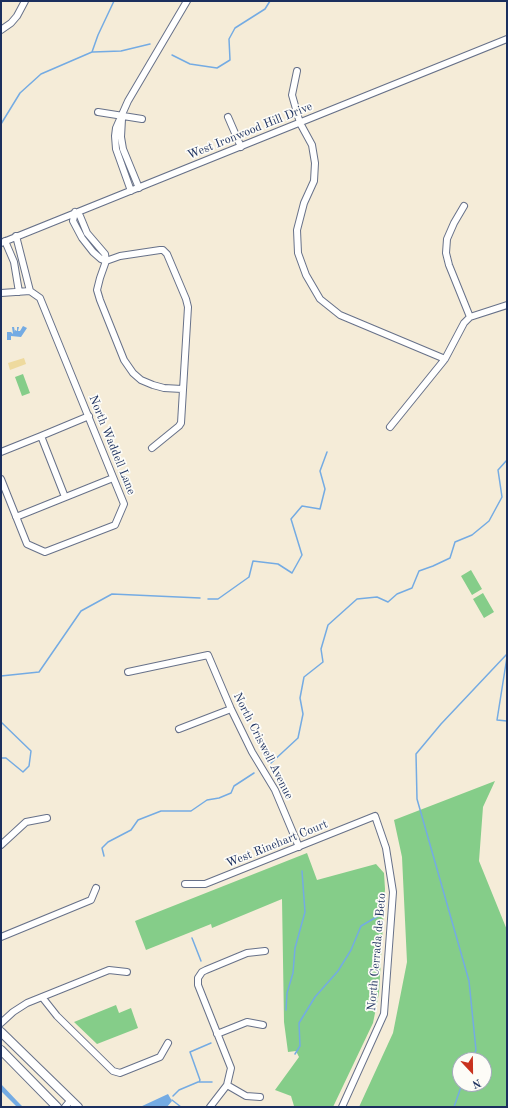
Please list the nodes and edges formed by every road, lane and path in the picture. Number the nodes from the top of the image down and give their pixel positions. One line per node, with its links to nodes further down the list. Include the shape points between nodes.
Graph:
1 (25, 1): 3 (street, via 17,16)
2 (187, 1): 7 (street, via 128,100)
3 (1, 30)
4 (507, 39): 10 (street, West Ironwood Hill Drive)
5 (297, 71): 10 (street, via 292,95)
6 (98, 112): 7 (street)
7 (122, 116): 9 (street); 12 (street, via 123,149); 13 (street, via 116,128 116,149)
8 (228, 117): 11 (street)
9 (142, 119)
10 (300, 123): 11 (street, West Ironwood Hill Drive); 24 (street, via 312,145 315,163 314,181 304,203 297,230 298,253 306,275 320,299 340,315)
11 (240, 147): 12 (street, West Ironwood Hill Drive)
12 (138, 188): 13 (street, West Ironwood Hill Drive)
13 (131, 191): 15 (street, West Ironwood Hill Drive)
14 (464, 206): 23 (street, via 447,239 446,253)
15 (75, 212): 16 (street, West Ironwood Hill Drive); 18 (street, via 73,221 82,238)
16 (16, 236): 17 (street, West Ironwood Hill Drive); 19 (street, North Waddell Lane)
17 (3, 242): 20 (street, via 14,262)
18 (106, 263): 25 (street, via 97,290 124,360 141,380 164,388); 25 (street, via 120,256 160,250 167,254 188,307)
19 (30, 291): 20 (street); 26 (street, North Waddell Lane, via 40,298)
20 (19, 292): 21 (street)
21 (1, 293)
22 (507, 306): 23 (street)
23 (470, 316): 24 (street)
24 (445, 359): 27 (street)
25 (182, 389): 29 (street, via 181,423)
26 (89, 416): 28 (street); 31 (street, North Waddell Lane)
27 (390, 427)
28 (41, 436): 30 (street); 33 (street)
29 (152, 448)
30 (1, 452)
31 (113, 478): 33 (street); 34 (street, North Waddell Lane, via 124,504 115,525 45,552 27,544)
32 (1, 479): 34 (street, North Waddell Lane)
33 (65, 497): 34 (street)
34 (16, 516)
35 (128, 672): 36 (street, North Criswell Avenue, via 208,655)
36 (231, 709): 37 (street); 41 (street, North Criswell Avenue, via 252,752 275,790)
37 (179, 729)
38 (375, 816): 41 (street, West Rinehart Court); 60 (street, North Cerrada de Beto, via 386,848 393,892 384,1014)
39 (47, 818): 40 (street, via 26,822)
40 (1, 845)
41 (299, 847): 42 (street, West Rinehart Court, via 205,884)
42 (185, 884)
43 (96, 888): 44 (street, via 91,900)
44 (1, 937)
45 (265, 951): 51 (street, via 247,954 206,970 198,978 198,985)
46 (126, 972): 47 (street, via 109,970)
47 (42, 997): 48 (street, via 27,1003); 52 (street, via 57,1016 113,1071 120,1074 160,1056)
48 (1, 1023)
49 (263, 1025): 51 (street, via 248,1022)
50 (1, 1032): 56 (main road)
51 (217, 1034): 54 (street, via 231,1068)
52 (168, 1043)
53 (1, 1050): 57 (main road)
54 (226, 1085): 55 (street, via 246,1096); 59 (street)
55 (260, 1097)
56 (67, 1104): 58 (main road)
57 (57, 1107)
58 (78, 1107)
59 (210, 1107)
60 (342, 1107)

